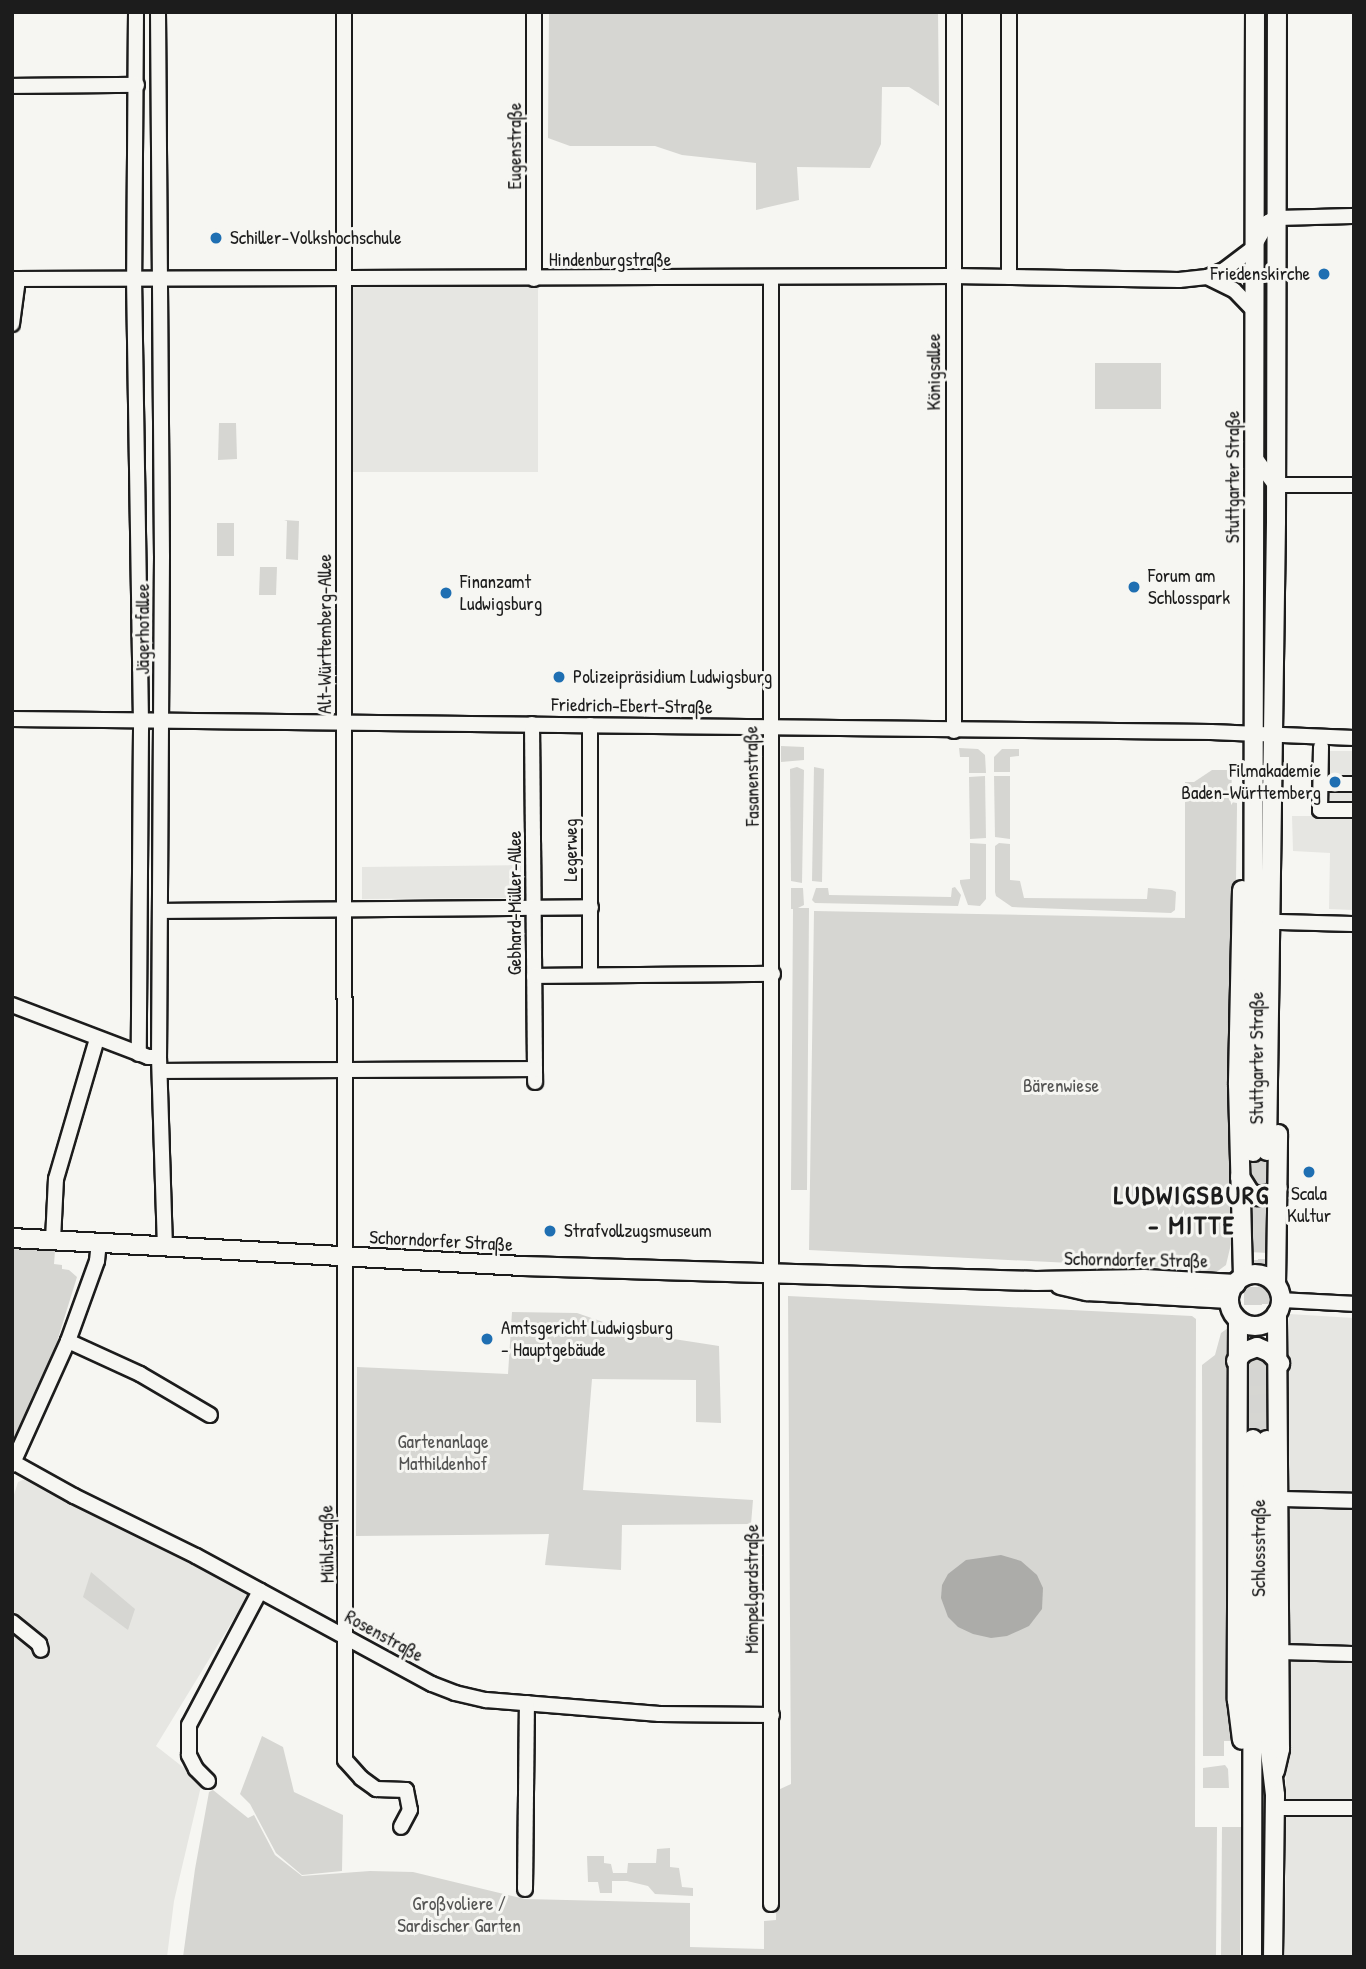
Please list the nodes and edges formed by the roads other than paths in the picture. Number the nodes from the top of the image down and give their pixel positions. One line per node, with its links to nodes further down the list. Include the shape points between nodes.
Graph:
1 (136, 12): 9 (street, Jägerhofallee)
2 (158, 12): 18 (street, Jägerhofallee)
3 (344, 12): 22 (street, Alt-Württemberg-Allee)
4 (534, 12): 23 (street, Eugenstraße)
5 (954, 12): 16 (street, Königsallee)
6 (1009, 12): 19 (street)
7 (1255, 12): 11 (main road, Stuttgarter Straße)
8 (1277, 12): 13 (main road, Stuttgarter Straße)
9 (137, 85): 10 (street); 17 (street, Jägerhofallee)
10 (12, 86)
11 (1253, 189): 13 (street, via 1263,208); 14 (main road, Stuttgarter Straße)
12 (1354, 216): 13 (street)
13 (1275, 218): 14 (street, Hindenburgstraße); 15 (main road, Stuttgarter Straße)
14 (1253, 248): 15 (street, via 1265,254); 20 (street, Hindenburgstraße); 25 (main road, Stuttgarter Straße)
15 (1275, 271): 28 (main road, Stuttgarter Straße)
16 (953, 276): 19 (street, Hindenburgstraße); 24 (street, Hindenburgstraße); 37 (street, Königsallee)
17 (134, 277): 18 (street, Hindenburgstraße); 21 (street, Hindenburgstraße); 31 (street, Jägerhofallee)
18 (162, 277): 22 (street, Hindenburgstraße); 32 (street, Jägerhofallee)
19 (1009, 277): 20 (street, Hindenburgstraße)
20 (1208, 277): 25 (street, via 1234,290)
21 (15, 279): 26 (street)
22 (344, 279): 23 (street, Hindenburgstraße); 33 (street, Alt-Württemberg-Allee)
23 (534, 279): 24 (street, Hindenburgstraße)
24 (771, 279): 36 (street, Fasanenstraße)
25 (1254, 311): 27 (main road, Stuttgarter Straße)
26 (12, 324)
27 (1254, 456): 28 (street); 38 (main road, Stuttgarter Straße)
28 (1275, 485): 29 (street); 39 (main road, Stuttgarter Straße)
29 (1354, 485)
30 (12, 719): 31 (street, Friedrich-Ebert-Straße)
31 (141, 722): 32 (street, Friedrich-Ebert-Straße); 58 (street, Jägerhofallee)
32 (162, 722): 33 (street, Friedrich-Ebert-Straße); 50 (street, Jägerhofallee)
33 (345, 723): 34 (street, Friedrich-Ebert-Straße); 49 (street, Alt-Württemberg-Allee)
34 (532, 724): 35 (street, Friedrich-Ebert-Straße); 48 (street, Gebhard-Müller-Allee)
35 (590, 725): 36 (street, Friedrich-Ebert-Straße); 47 (street, Legerweg)
36 (770, 727): 37 (street, Friedrich-Ebert-Straße); 53 (street, Fasanenstraße)
37 (954, 731): 38 (street, Friedrich-Ebert-Straße)
38 (1252, 734): 39 (street, Friedrich-Ebert-Straße); 45 (main road, Stuttgarter Straße)
39 (1274, 736): 40 (street, Friedrich-Ebert-Straße); 46 (main road, Stuttgarter Straße)
40 (1354, 738)
41 (1321, 747): 42 (street)
42 (1321, 784): 43 (street); 44 (street, via 1320,810)
43 (1354, 784)
44 (1354, 810)
45 (1252, 831): 46 (main road, Stuttgarter Straße, via 1260,1152); 61 (main road, Stuttgarter Straße, via 1242,890)
46 (1272, 833): 51 (main road, Stuttgarter Straße, via 1280,873)
47 (591, 907): 48 (street); 54 (street, Legerweg)
48 (534, 908): 49 (street); 55 (street, Gebhard-Müller-Allee)
49 (345, 910): 50 (street); 60 (street, Alt-Württemberg-Allee)
50 (162, 911): 59 (street, Jägerhofallee)
51 (1278, 922): 52 (street); 62 (main road, Stuttgarter Straße)
52 (1354, 924)
53 (773, 974): 54 (street); 68 (street, Fasanenstraße)
54 (590, 975): 55 (street)
55 (534, 976): 60 (street, Gebhard-Müller-Allee, via 535,1076)
56 (12, 1005): 57 (street)
57 (97, 1039): 58 (street); 64 (street, via 56,1179)
58 (139, 1054): 59 (street)
59 (160, 1064): 60 (street); 66 (street, Jägerhofallee)
60 (346, 1070): 67 (street, Alt-Württemberg-Allee)
61 (1240, 1177): 62 (main road, via 1250,1193 1258,1196); 69 (main road, Stuttgarter Straße)
62 (1278, 1188): 70 (main road, Stuttgarter Straße)
63 (12, 1238): 64 (main road, Schorndorfer Straße)
64 (53, 1240): 65 (main road, Schorndorfer Straße)
65 (99, 1242): 66 (main road, Schorndorfer Straße); 73 (street, via 97,1261)
66 (165, 1245): 67 (main road, Schorndorfer Straße)
67 (343, 1256): 68 (main road, Schorndorfer Straße); 82 (street, Mühlstraße)
68 (770, 1273): 69 (main road, Schorndorfer Straße, via 1036,1281 1082,1278); 87 (street, Mömpelgardstraße)
69 (1236, 1286): 70 (main road, via 1262,1275); 72 (main road, via 1231,1310)
70 (1278, 1299): 71 (street); 72 (main road, via 1260,1326); 75 (main road, Schlossstraße)
71 (1354, 1304)
72 (1238, 1320): 74 (main road, Schlossstraße)
73 (68, 1340): 76 (street, via 140,1374); 77 (street)
74 (1236, 1361): 75 (main road, via 1257,1347); 88 (main road, Schlossstraße, via 1237,1700)
75 (1280, 1363): 78 (main road, Schlossstraße)
76 (210, 1415)
77 (13, 1464): 80 (street, Rosenstraße)
78 (1280, 1499): 79 (street); 84 (main road, Schlossstraße)
79 (1354, 1501)
80 (260, 1591): 82 (street, Rosenstraße); 89 (street, via 189,1725 189,1755)
81 (12, 1622): 83 (street)
82 (347, 1637): 86 (street, Rosenstraße, via 454,1693); 93 (street, Mühlstraße, via 345,1760 376,1789 409,1793 410,1810)
83 (41, 1650)
84 (1279, 1652): 85 (street); 90 (main road, Schlossstraße, via 1280,1749)
85 (1354, 1654)
86 (527, 1703): 87 (street, Rosenstraße, via 659,1714); 94 (street)
87 (772, 1715): 95 (street, Mömpelgardstraße)
88 (1251, 1767): 90 (main road, Schlossstraße, via 1260,1440 1266,1718); 96 (main road, Schlossstraße)
89 (208, 1781)
90 (1273, 1782): 91 (main road, Schlossstraße)
91 (1274, 1808): 92 (street); 97 (main road, Schlossstraße)
92 (1354, 1808)
93 (401, 1826)
94 (525, 1889)
95 (771, 1905)
96 (1252, 1957)
97 (1273, 1957)

